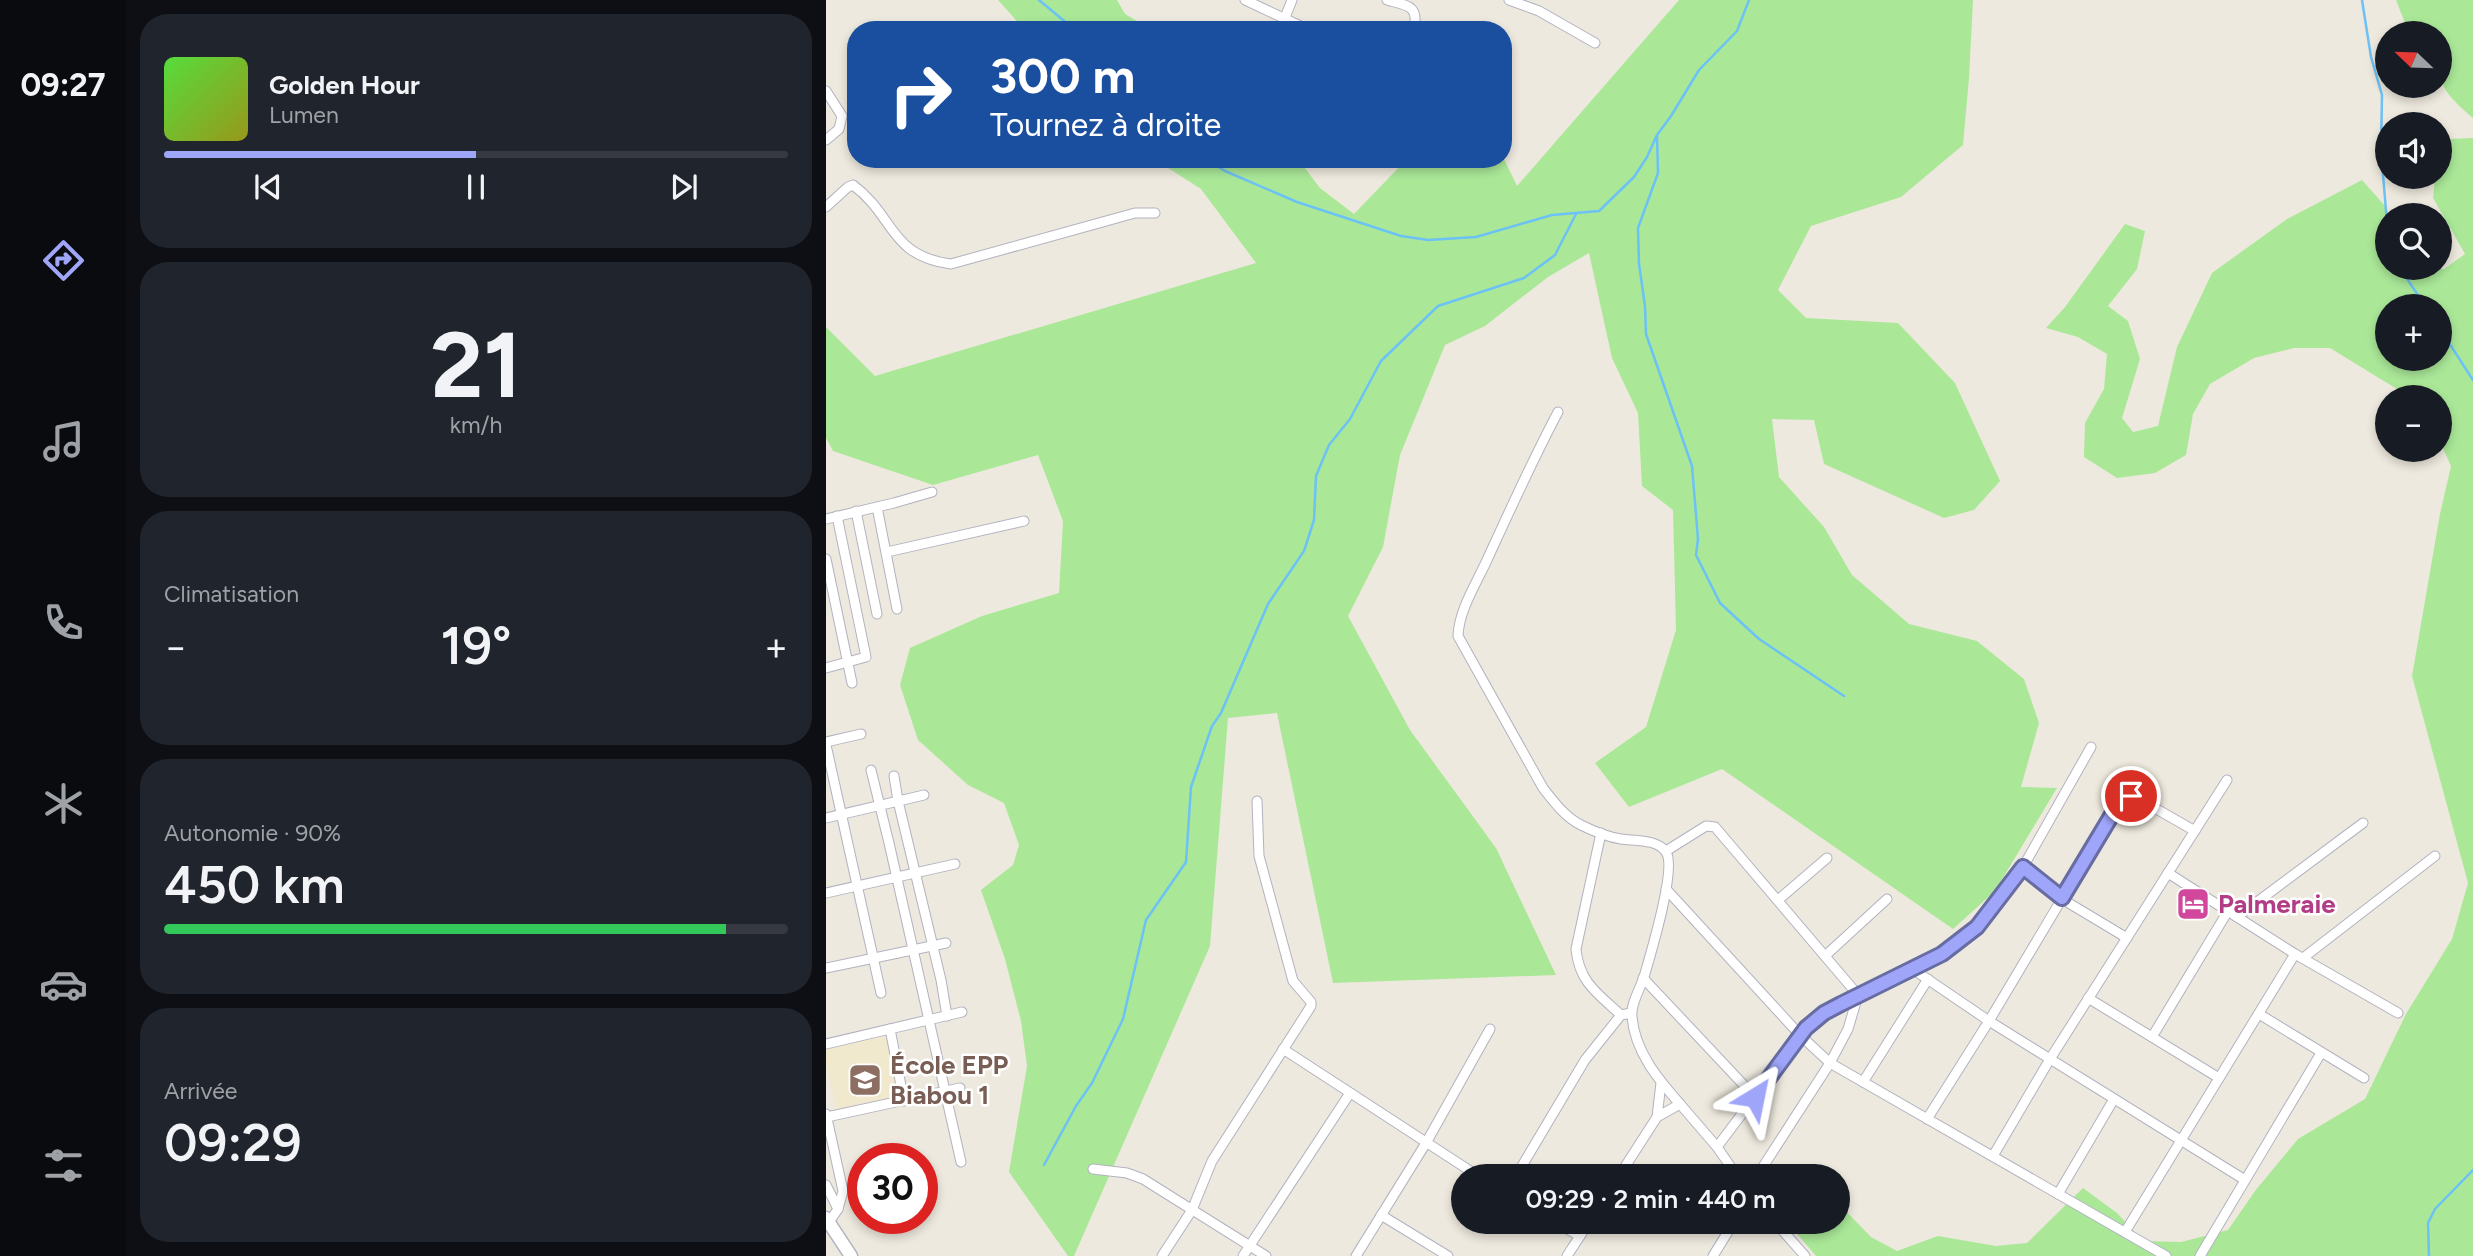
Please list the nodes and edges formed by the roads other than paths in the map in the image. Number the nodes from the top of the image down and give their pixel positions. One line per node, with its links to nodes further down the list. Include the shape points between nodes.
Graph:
1 (1244, 0): 5 (street)
2 (1292, 0): 5 (street)
3 (1387, 0): 7 (street, via 1414,10)
4 (1509, 0): 8 (street, via 1539,11)
5 (1285, 19): 6 (street)
6 (1289, 21)
7 (1416, 21)
8 (1595, 43)
9 (826, 91): 10 (street, via 842,116 839,129)
10 (826, 140)
11 (826, 207): 12 (street, via 853,185 910,250 951,264 1135,213)
12 (1155, 214)
13 (1558, 412): 41 (street, via 1468,601 1458,636 1543,788 1571,819)
14 (932, 492): 15 (street)
15 (877, 507): 16 (street); 20 (street)
16 (856, 512): 17 (street); 23 (street)
17 (837, 516): 18 (street); 24 (street, via 866,653 863,659)
18 (826, 519)
19 (1024, 521): 20 (street)
20 (887, 552): 22 (street)
21 (826, 559): 24 (street)
22 (897, 609)
23 (877, 614)
24 (848, 662): 25 (street); 26 (street)
25 (826, 668)
26 (852, 684)
27 (861, 734): 28 (street)
28 (826, 744): 37 (street)
29 (2091, 747): 46 (street)
30 (871, 770): 36 (street)
31 (894, 776): 35 (street)
32 (2227, 780): 40 (street)
33 (924, 795): 35 (street)
34 (1258, 800): 84 (street, via 1259,856 1293,981 1311,1002)
35 (898, 801): 36 (street); 47 (street)
36 (879, 806): 37 (street); 49 (street)
37 (841, 815): 38 (street); 50 (street)
38 (826, 818)
39 (2363, 823): 57 (street)
40 (2195, 831): 48 (street); 53 (street, via 2139,799 2125,797)
41 (1601, 834): 42 (street, via 1642,841); 74 (street, via 1576,948 1577,963 1587,984)
42 (1666, 851): 51 (street, via 1670,861); 55 (street, via 1706,826 1715,827)
43 (2435, 856): 64 (street)
44 (1826, 858): 55 (street)
45 (955, 864): 47 (street)
46 (2023, 867): 53 (street); 66 (street, via 1977,927)
47 (916, 873): 49 (street); 60 (street)
48 (2168, 873): 56 (street); 58 (street)
49 (897, 878): 50 (street); 61 (street)
50 (858, 886): 52 (street); 62 (street)
51 (1666, 889): 67 (street); 81 (street)
52 (826, 893)
53 (2062, 898): 58 (street); 78 (street)
54 (1887, 899): 63 (street)
55 (1778, 900): 63 (street)
56 (2228, 911): 57 (street); 82 (street)
57 (2237, 917): 64 (street)
58 (2127, 938): 71 (street)
59 (946, 943): 60 (street)
60 (932, 945): 61 (street); 76 (street)
61 (913, 949): 62 (street); 77 (street)
62 (874, 956): 65 (street); 69 (street)
63 (1825, 956): 70 (street)
64 (2299, 956): 73 (street); 75 (street)
65 (826, 968)
66 (1914, 970): 68 (street); 70 (street)
67 (1643, 978): 74 (street); 95 (street)
68 (1928, 979): 78 (street); 90 (street)
69 (881, 993)
70 (1858, 995): 81 (street, via 1824,1013); 87 (street)
71 (2088, 998): 82 (street); 86 (street)
72 (962, 1012): 76 (street)
73 (2398, 1013)
74 (1626, 1014): 91 (street); 108 (street, via 1585,1060)
75 (2259, 1014): 85 (street); 89 (street)
76 (947, 1016): 77 (street)
77 (928, 1020): 80 (street); 93 (street)
78 (1989, 1021): 86 (street); 101 (street)
79 (1490, 1028): 103 (street)
80 (890, 1029): 83 (street); 97 (street)
81 (1800, 1035): 87 (street); 95 (street)
82 (2152, 1037): 89 (street)
83 (826, 1044)
84 (1283, 1049): 94 (street); 117 (street, via 1212,1161)
85 (2321, 1053): 88 (street); 113 (street)
86 (2050, 1059): 96 (street); 105 (street)
87 (1830, 1063): 90 (street); 111 (street)
88 (2364, 1078)
89 (2219, 1079): 102 (street)
90 (1863, 1082): 101 (street)
91 (1661, 1083): 98 (street); 100 (street)
92 (960, 1088): 93 (street)
93 (945, 1091): 97 (street); 106 (street)
94 (1350, 1093): 103 (street); 125 (street)
95 (1755, 1097): 104 (street)
96 (2114, 1099): 102 (street); 115 (street)
97 (904, 1101): 99 (street)
98 (1680, 1104): 100 (street); 104 (street)
99 (826, 1115): 116 (street, via 843,1191)
100 (1657, 1117): 109 (street)
101 (1927, 1119): 105 (street)
102 (2181, 1141): 113 (street); 120 (street)
103 (1426, 1143): 107 (street); 118 (street)
104 (1717, 1146): 110 (street)
105 (1993, 1156): 115 (street)
106 (961, 1162)
107 (1459, 1164)
108 (1523, 1164)
109 (1627, 1164)
110 (1729, 1164)
111 (1765, 1164)
112 (1093, 1169): 117 (street, via 1135,1175)
113 (2245, 1180): 136 (street)
114 (826, 1185): 116 (street)
115 (2058, 1194): 120 (street)
116 (838, 1209): 119 (street)
117 (1192, 1210): 125 (street); 127 (street)
118 (1381, 1215): 130 (street); 131 (street)
119 (827, 1220): 126 (main road)
120 (2125, 1232): 135 (street)
121 (1576, 1234): 124 (street)
122 (1727, 1234): 133 (street)
123 (1786, 1234): 134 (street)
124 (1580, 1236): 132 (street)
125 (1249, 1245): 128 (street); 129 (street)
126 (851, 1256)
127 (1162, 1256)
128 (1243, 1256)
129 (1266, 1256)
130 (1356, 1256)
131 (1448, 1256)
132 (1567, 1256)
133 (1713, 1256)
134 (1805, 1256)
135 (2166, 1256)
136 (2200, 1256)

